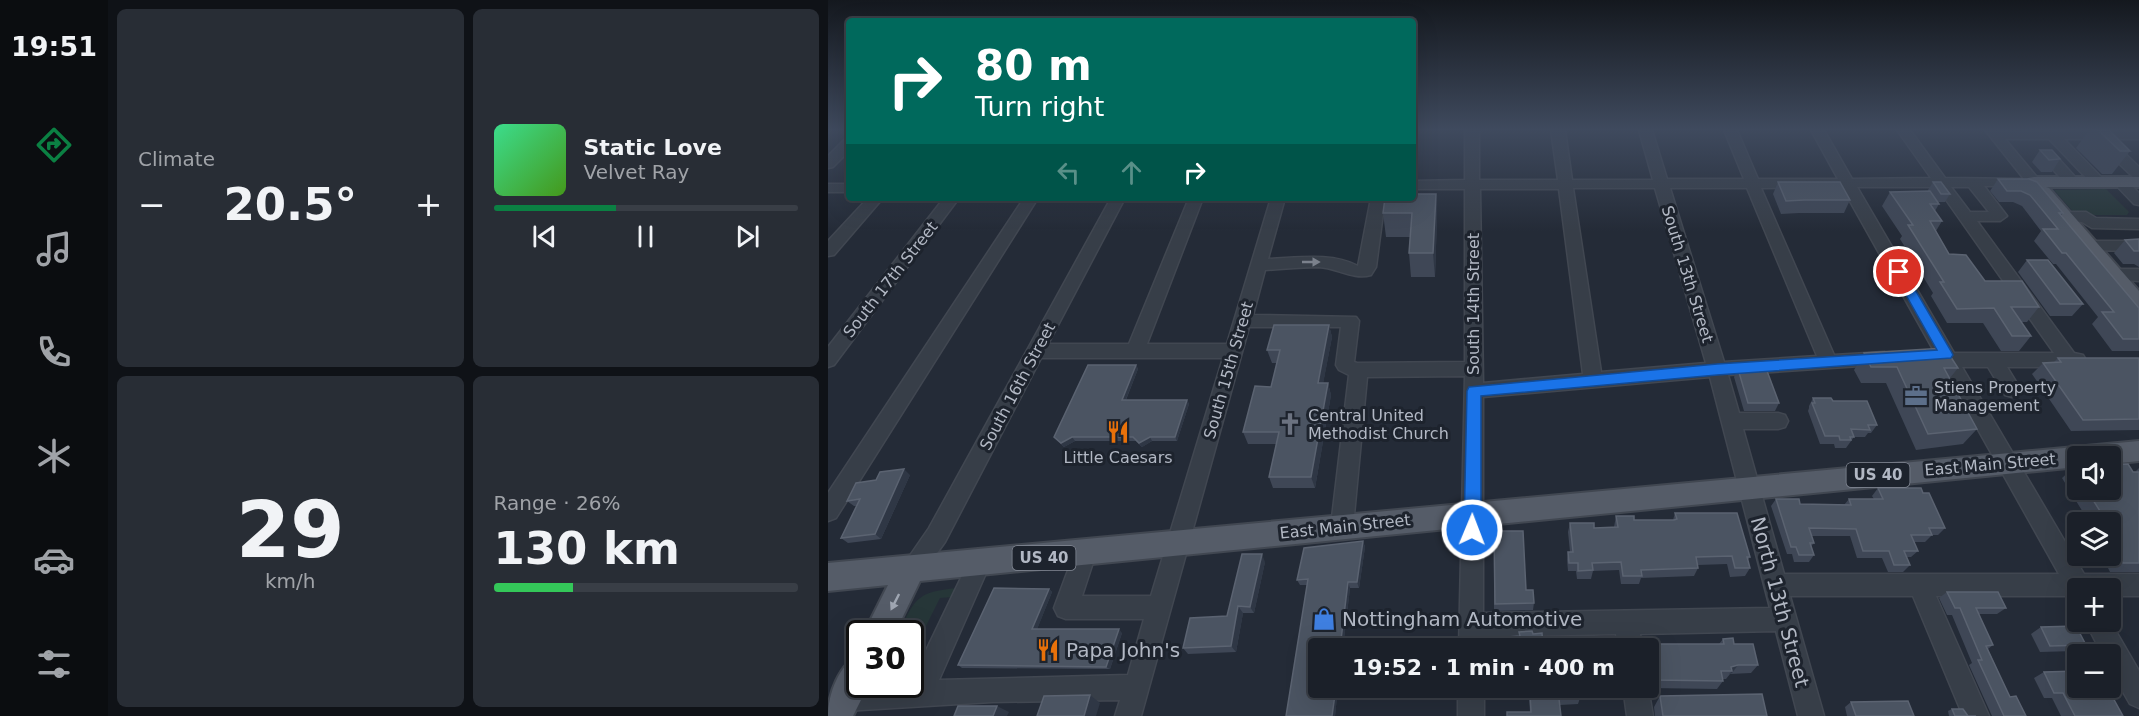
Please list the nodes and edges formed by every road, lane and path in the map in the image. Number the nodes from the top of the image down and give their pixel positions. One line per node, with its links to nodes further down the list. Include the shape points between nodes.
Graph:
1 (1472, 163): 24 (street, South 14th Street)
2 (1563, 163): 21 (street)
3 (1654, 163): 22 (street, South 13th Street)
4 (1745, 163): 17 (street)
5 (1837, 163): 18 (street)
6 (1927, 163): 19 (street)
7 (2018, 163): 12 (street)
8 (2055, 163): 13 (street)
9 (2081, 163): 14 (street)
10 (2127, 163): 11 (street)
11 (2139, 175)
12 (2034, 182): 13 (main road); 20 (street); 37 (main road)
13 (2072, 182): 14 (main road)
14 (2098, 182): 15 (main road)
15 (2120, 182): 16 (main road); 34 (street)
16 (2139, 182)
17 (1753, 183): 18 (street); 22 (street); 56 (street)
18 (1848, 183): 19 (street); 51 (street)
19 (1941, 183): 20 (street); 36 (street)
20 (1974, 183): 36 (street, via 2000,216)
21 (1566, 184): 22 (street); 24 (street); 61 (street)
22 (1660, 184): 59 (street, South 13th Street)
23 (1416, 185): 24 (street)
24 (1472, 185): 58 (street, South 14th Street)
25 (828, 188): 26 (street)
26 (846, 188)
27 (873, 201): 41 (street)
28 (950, 201): 52 (street, South 17th Street)
29 (1029, 201): 71 (street)
30 (1116, 201): 47 (street, South 16th Street)
31 (1195, 201): 48 (street)
32 (1277, 201): 42 (street, South 15th Street)
33 (1378, 201): 42 (street, one-way to 33, via 1318,262 1362,272 1368,267)
34 (2139, 201)
35 (2139, 215): 38 (street, via 2133,215)
36 (1966, 217): 54 (street)
37 (2063, 217): 38 (street, via 2086,217 2092,224); 39 (main road)
38 (2139, 223)
39 (2089, 246): 40 (street); 43 (main road)
40 (2139, 246)
41 (828, 251)
42 (1258, 265): 46 (street, South 15th Street)
43 (2113, 275): 44 (street); 45 (main road)
44 (2139, 275)
45 (2135, 296)
46 (1242, 321): 49 (street, South 15th Street); 60 (street, via 1350,321 1345,364)
47 (1036, 351): 48 (street); 77 (street, South 16th Street, via 937,535)
48 (1135, 351): 49 (street)
49 (1231, 357): 57 (street); 74 (street, South 15th Street)
50 (1906, 357): 56 (street)
51 (1941, 357): 53 (street); 69 (street)
52 (828, 360)
53 (1993, 360): 54 (street); 62 (street)
54 (2069, 360): 55 (street)
55 (2092, 360)
56 (1828, 362): 59 (street)
57 (1073, 363)
58 (1473, 369): 60 (street); 63 (street, South 14th Street)
59 (1717, 369): 61 (street); 64 (street, South 13th Street)
60 (1359, 370): 73 (street)
61 (1593, 381): 63 (street)
62 (2012, 390)
63 (1474, 391): 72 (street, South 14th Street)
64 (1731, 421): 65 (street); 70 (street, South 13th Street)
65 (1778, 422)
66 (2139, 451): 67 (main road, East Main Street / US 40)
67 (2121, 452)
68 (2067, 457): 69 (main road, East Main Street / US 40)
69 (2007, 462): 70 (main road, East Main Street / US 40); 79 (street)
70 (1748, 487): 72 (main road, East Main Street / US 40); 80 (street, North 13th Street)
71 (828, 511)
72 (1473, 513): 73 (main road, East Main Street / US 40); 90 (street, South 14th Street)
73 (1342, 526): 74 (main road, East Main Street / US 40)
74 (1178, 543): 75 (main road, East Main Street / US 40); 85 (street, South 15th Street)
75 (1085, 553): 76 (main road, East Main Street / US 40); 85 (street, via 1066,608)
76 (979, 564): 77 (main road, East Main Street / US 40); 93 (street)
77 (911, 570): 78 (main road, East Main Street / US 40); 87 (main road, one-way to 87)
78 (828, 577)
79 (2073, 578)
80 (1774, 585): 81 (street); 86 (street, North 13th Street)
81 (1920, 585): 84 (street); 105 (street)
82 (2121, 585): 83 (street)
83 (2139, 585)
84 (2067, 586)
85 (1159, 607): 94 (street, South 15th Street)
86 (1784, 619): 88 (street); 104 (street, North 13th Street)
87 (886, 620)
88 (1626, 621): 90 (street); 91 (street)
89 (2105, 632): 92 (street)
90 (1471, 636)
91 (1629, 638)
92 (2133, 672): 96 (street)
93 (924, 684)
94 (1136, 687): 95 (street); 101 (street, South 15th Street)
95 (924, 693)
96 (2139, 695)
97 (891, 698): 100 (street)
98 (1471, 698): 102 (street)
99 (1638, 698): 103 (street)
100 (840, 707)
101 (1128, 716)
102 (1471, 716)
103 (1640, 716)
104 (1811, 716)
105 (1976, 716)

